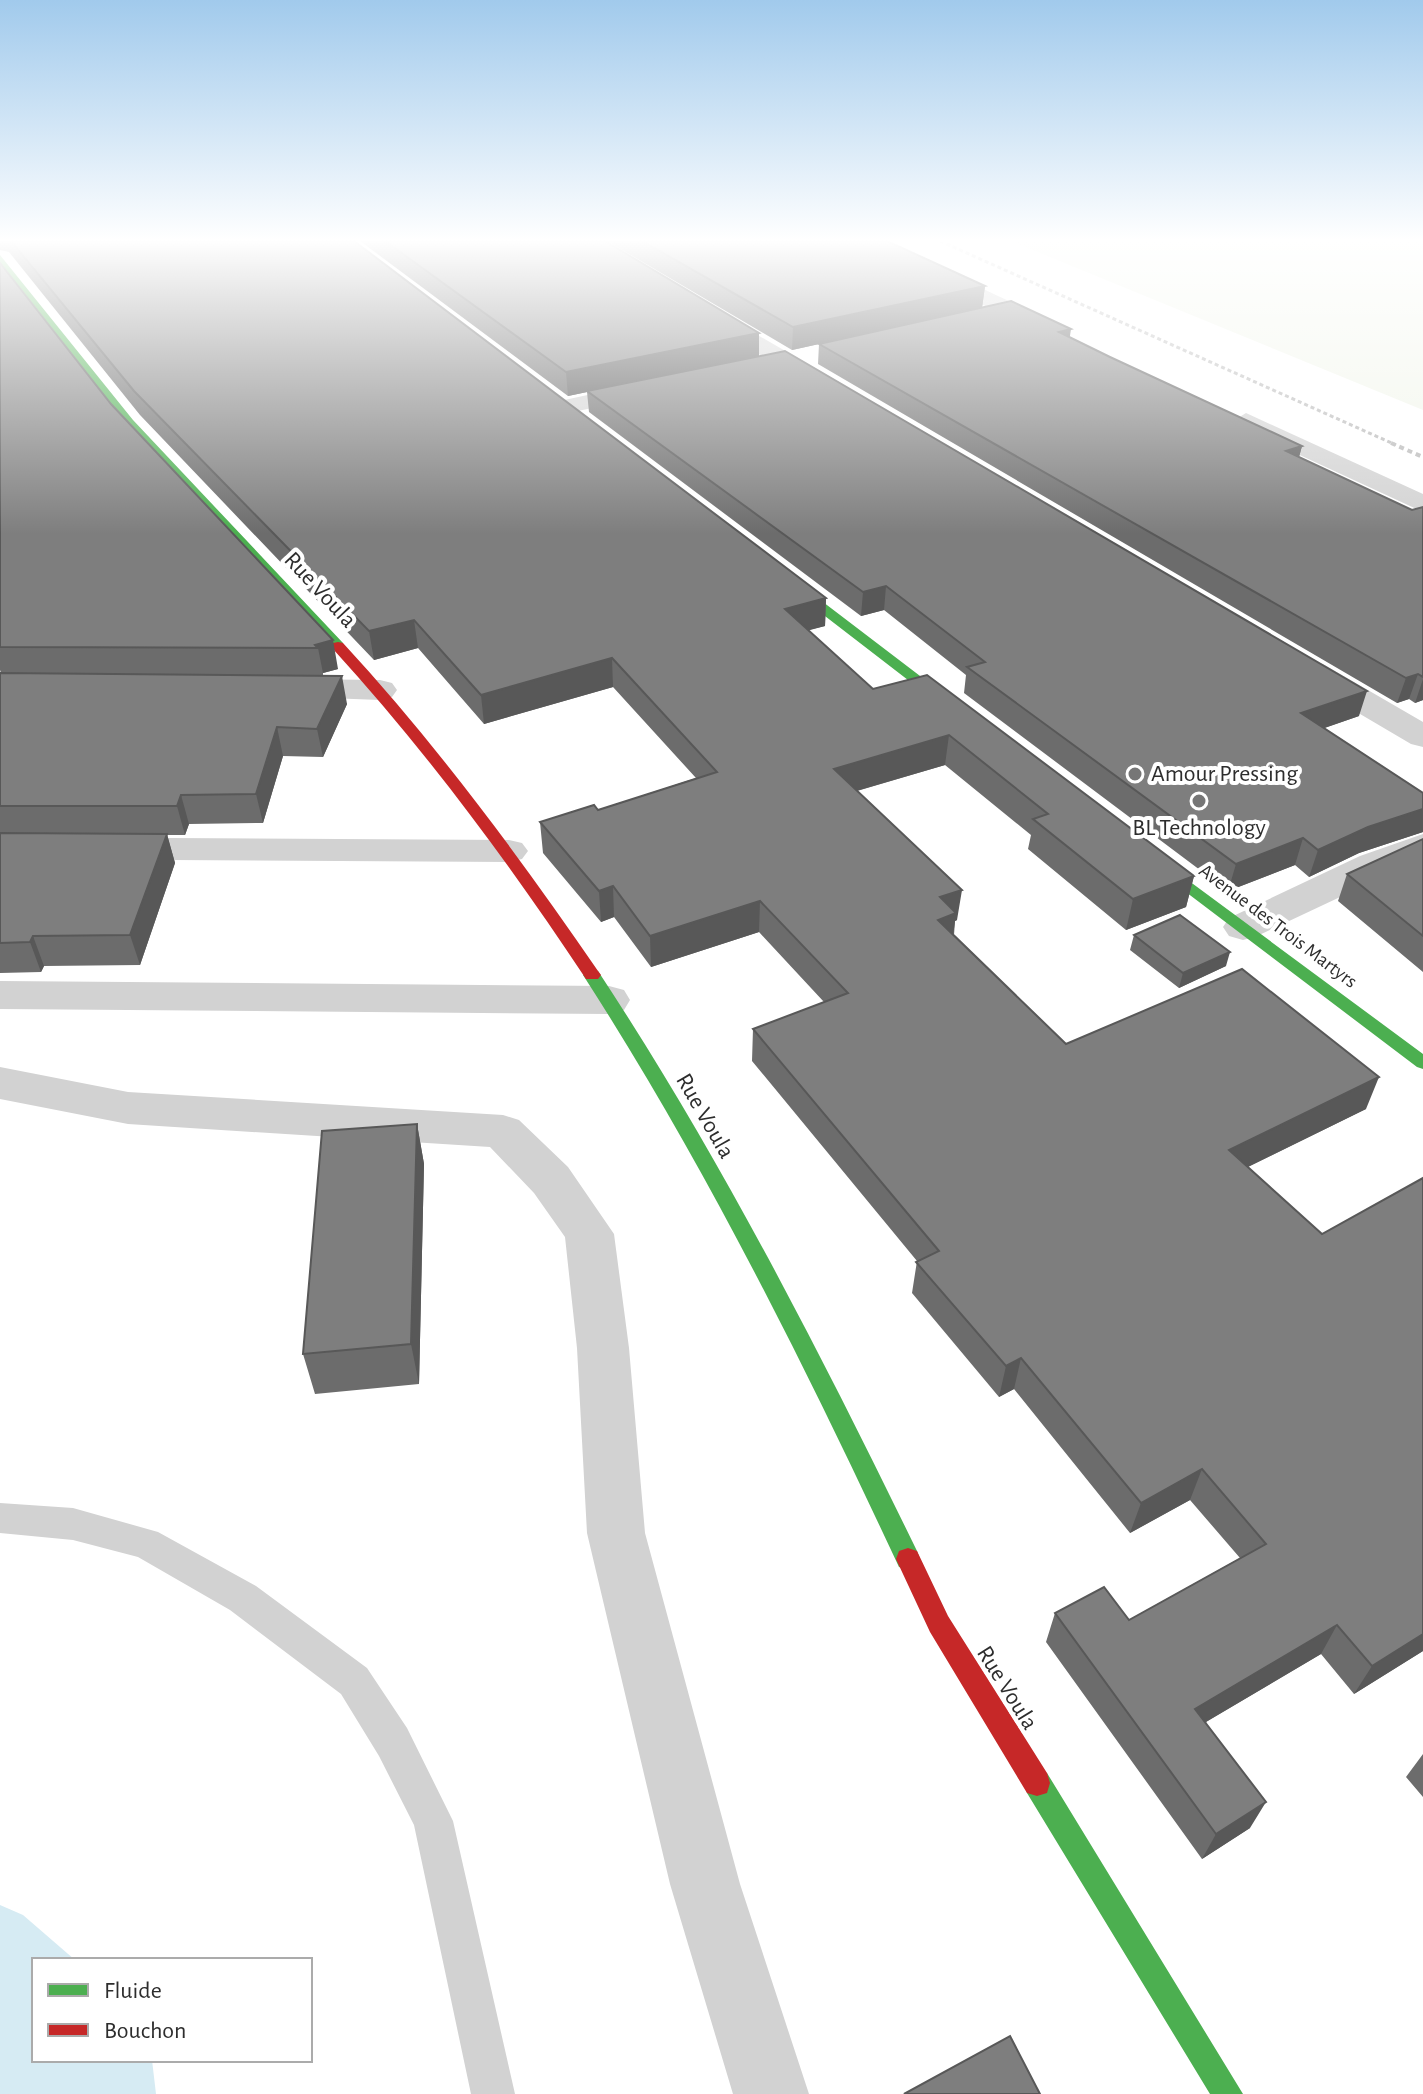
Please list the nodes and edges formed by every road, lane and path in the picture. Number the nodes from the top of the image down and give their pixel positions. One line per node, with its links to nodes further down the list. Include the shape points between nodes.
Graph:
1 (63, 339): 15 (street, Rue Voula, via 129,422)
2 (750, 339): 4 (street)
3 (824, 353): 4 (street)
4 (784, 359): 5 (street); 7 (street)
5 (754, 366)
6 (667, 385): 8 (street)
7 (852, 400)
8 (558, 403): 10 (street)
9 (1224, 411): 11 (street)
10 (589, 426)
11 (1423, 504)
12 (760, 560): 16 (street)
13 (1287, 657): 17 (street)
14 (253, 689): 15 (street)
15 (380, 690): 21 (street, Rue Voula)
16 (982, 730)
17 (1423, 737)
18 (1131, 843): 22 (street, Avenue des Trois Martyrs)
19 (1423, 845): 22 (street)
20 (0, 848): 21 (street)
21 (509, 851): 24 (street, Rue Voula)
22 (1243, 927): 25 (street, Avenue des Trois Martyrs)
23 (0, 995): 24 (street)
24 (609, 1000): 30 (street, Rue Voula, via 810,1354 939,1624)
25 (1423, 1063)
26 (0, 1083): 29 (street, via 128,1108 503,1132 551,1180 589,1234 616,1533 705,1884)
27 (0, 1518): 28 (lane, via 73,1524 146,1543 243,1598 354,1681 433,1821)
28 (493, 2094)
29 (771, 2094)
30 (1228, 2094)

